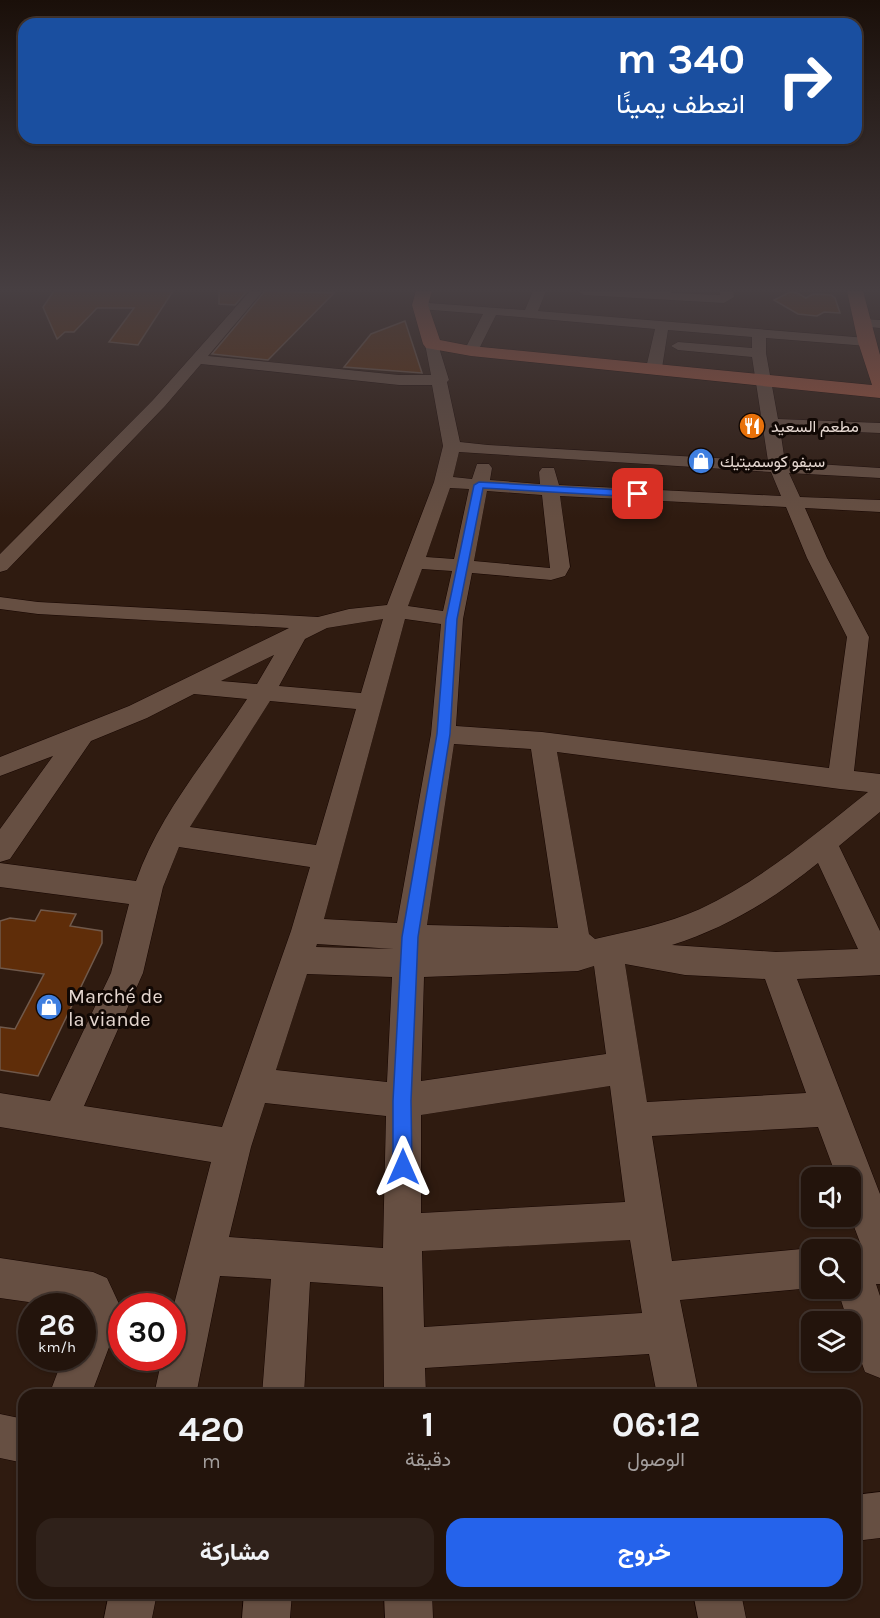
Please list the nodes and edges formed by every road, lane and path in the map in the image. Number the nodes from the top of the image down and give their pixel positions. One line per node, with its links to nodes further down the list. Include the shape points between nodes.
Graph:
1 (192, 367): 25 (street)
2 (270, 367): 9 (street, via 399,380)
3 (438, 367): 9 (street)
4 (638, 367): 7 (main road)
5 (762, 367): 8 (street)
6 (875, 367): 10 (main road)
7 (654, 368): 8 (main road)
8 (763, 379): 11 (main road); 12 (street)
9 (441, 380): 14 (street)
10 (880, 383)
11 (880, 392)
12 (771, 424): 13 (street); 17 (street)
13 (880, 428)
14 (452, 446): 15 (street); 19 (street)
15 (488, 450): 16 (street); 20 (street)
16 (546, 453): 17 (street); 21 (street)
17 (777, 465): 18 (street); 22 (street)
18 (880, 472)
19 (443, 482): 20 (street); 24 (street)
20 (479, 485): 21 (street); 26 (street)
21 (550, 490): 22 (street); 26 (street, via 558,572)
22 (791, 502): 23 (street); 38 (street, via 858,637)
23 (880, 506)
24 (416, 562): 26 (street); 28 (street)
25 (0, 566)
26 (463, 567): 29 (street)
27 (0, 603): 30 (street)
28 (396, 611): 29 (street); 30 (street, via 349,616); 33 (street)
29 (452, 619): 35 (street)
30 (308, 628): 31 (street); 32 (street)
31 (192, 686): 32 (street); 34 (street)
32 (263, 693): 33 (street); 41 (street)
33 (370, 702): 44 (street)
34 (82, 734): 37 (street); 43 (street)
35 (443, 734): 36 (street); 49 (street)
36 (542, 741): 38 (street); 48 (street)
37 (0, 767)
38 (840, 779): 39 (street)
39 (880, 784)
40 (880, 797): 42 (street)
41 (172, 835): 44 (street); 46 (street)
42 (823, 842): 48 (street, via 761,889 724,911 665,935); 51 (street)
43 (0, 851)
44 (326, 858): 47 (street)
45 (0, 876): 46 (street)
46 (146, 894): 58 (street, via 127,973)
47 (306, 931): 49 (street); 50 (street)
48 (595, 950): 49 (street); 52 (street, via 685,961); 53 (street)
49 (409, 951): 50 (street); 55 (street)
50 (296, 960): 54 (street)
51 (879, 961): 52 (street)
52 (776, 966): 56 (street)
53 (624, 1068): 55 (street); 59 (street)
54 (256, 1085): 55 (street); 60 (street)
55 (402, 1101): 63 (street)
56 (829, 1109): 59 (street); 62 (street)
57 (0, 1110): 58 (street)
58 (60, 1119): 60 (street)
59 (632, 1120): 61 (street)
60 (233, 1147): 64 (street)
61 (647, 1220): 63 (street); 70 (street)
62 (880, 1244)
63 (403, 1251): 65 (street); 73 (street)
64 (205, 1255): 65 (street); 76 (street)
65 (292, 1260): 77 (street)
66 (880, 1264): 67 (street)
67 (861, 1265)
68 (801, 1269): 70 (street)
69 (0, 1278): 75 (street, via 93,1292 100,1306 96,1326)
70 (656, 1282): 72 (street)
71 (861, 1299): 74 (street)
72 (666, 1332): 73 (street); 79 (street)
73 (404, 1349): 78 (street)
74 (880, 1357)
75 (72, 1389)
76 (176, 1389)
77 (283, 1389)
78 (405, 1389)
79 (677, 1389)
80 (0, 1436): 81 (street)
81 (18, 1440)
82 (880, 1515): 83 (street)
83 (861, 1517)
84 (132, 1599): 88 (street)
85 (268, 1599): 89 (street)
86 (408, 1599): 90 (street)
87 (718, 1599): 91 (street)
88 (128, 1618)
89 (266, 1618)
90 (409, 1618)
91 (722, 1618)

